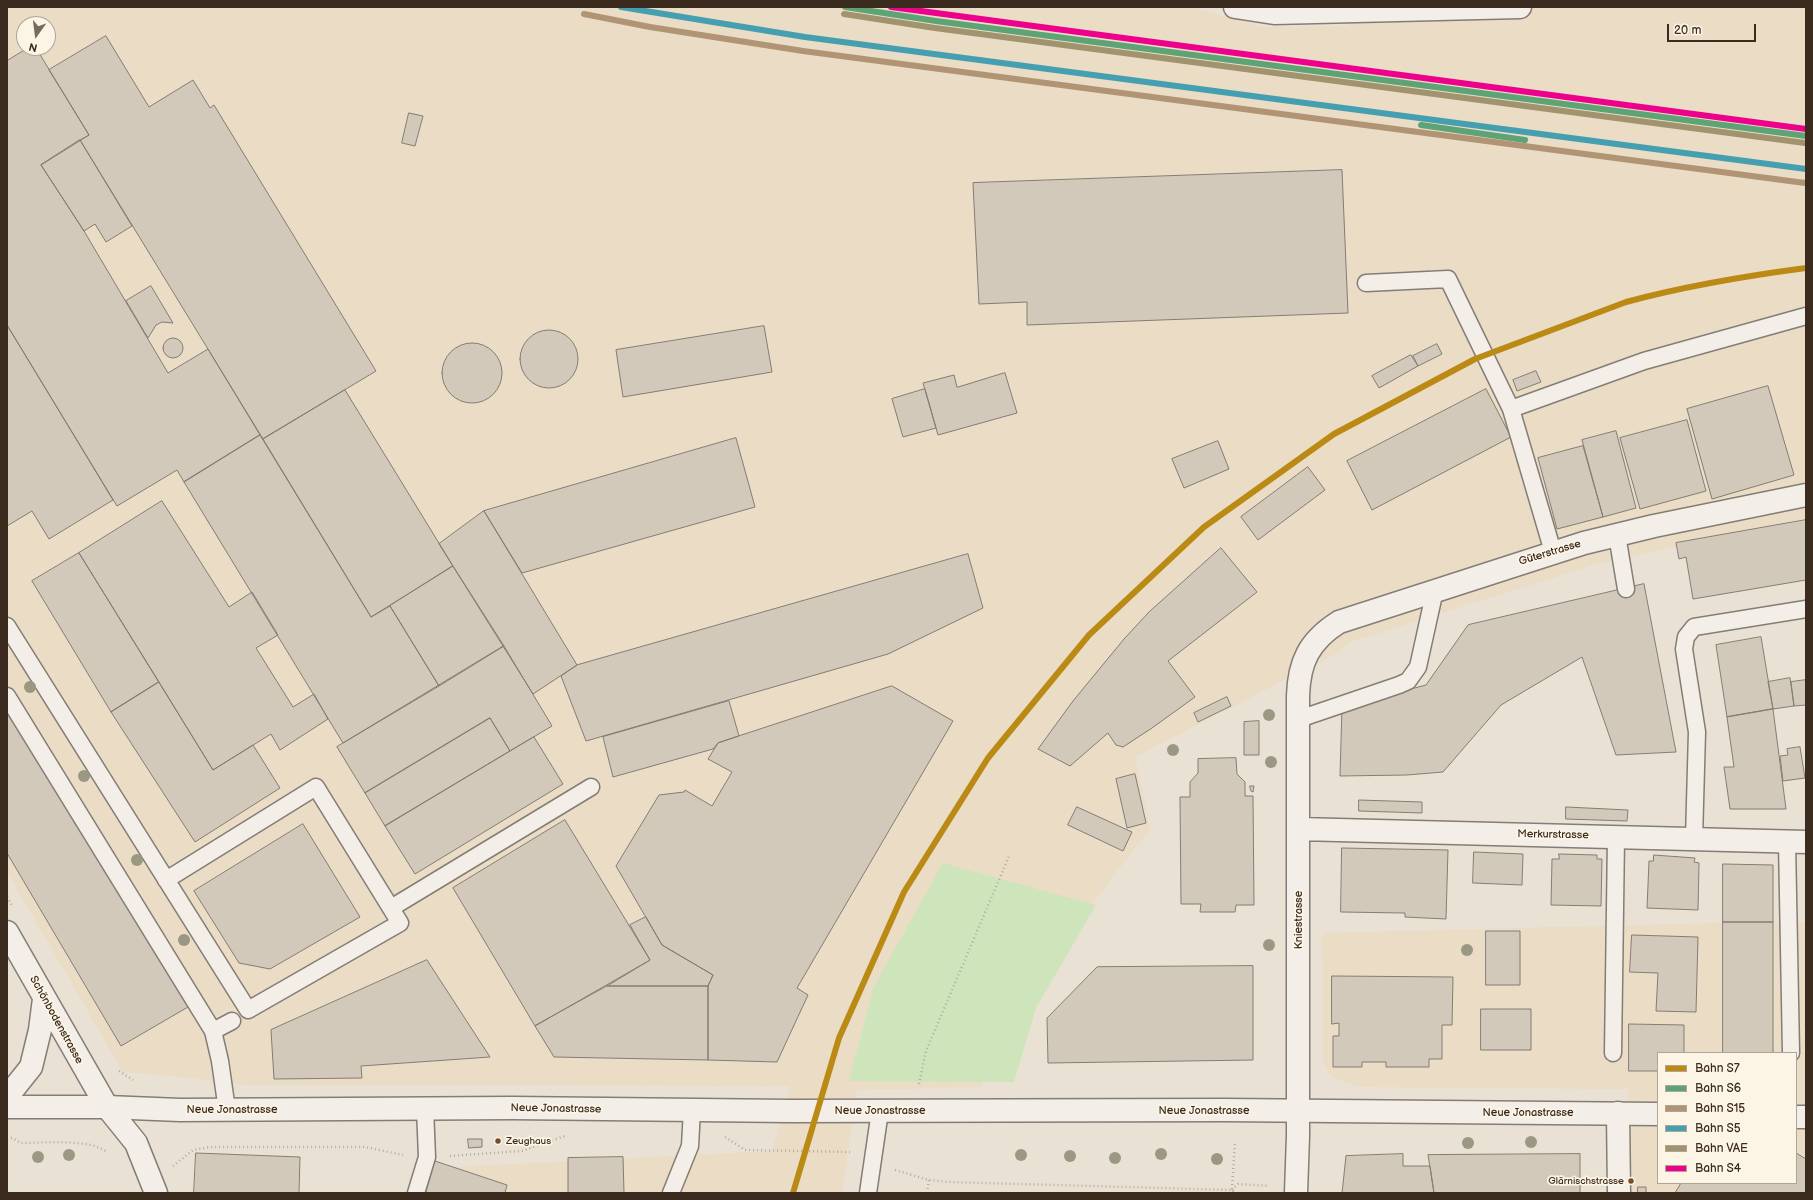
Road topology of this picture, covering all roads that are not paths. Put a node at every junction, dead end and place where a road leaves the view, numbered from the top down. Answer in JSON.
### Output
{"nodes":[{"id":1,"x":1235,"y":7,"type":"edge"},
{"id":2,"x":1520,"y":7,"type":"edge"},
{"id":3,"x":1366,"y":283,"type":"dead end"},
{"id":4,"x":1806,"y":316,"type":"edge"},
{"id":5,"x":1511,"y":409,"type":"junction"},
{"id":6,"x":1806,"y":496,"type":"edge"},
{"id":7,"x":1617,"y":534,"type":"junction"},
{"id":8,"x":1553,"y":552,"type":"junction"},
{"id":9,"x":1626,"y":589,"type":"dead end"},
{"id":10,"x":1436,"y":590,"type":"junction"},
{"id":11,"x":1806,"y":609,"type":"edge"},
{"id":12,"x":7,"y":626,"type":"edge"},
{"id":13,"x":1310,"y":650,"type":"joint"},
{"id":14,"x":7,"y":696,"type":"edge"},
{"id":15,"x":1299,"y":720,"type":"junction"},
{"id":16,"x":592,"y":787,"type":"dead end"},
{"id":17,"x":1299,"y":829,"type":"junction"},
{"id":18,"x":1616,"y":837,"type":"junction"},
{"id":19,"x":1694,"y":839,"type":"junction"},
{"id":20,"x":1797,"y":842,"type":"edge"},
{"id":21,"x":166,"y":880,"type":"junction"},
{"id":22,"x":391,"y":908,"type":"junction"},
{"id":23,"x":7,"y":932,"type":"edge"},
{"id":24,"x":44,"y":998,"type":"junction"},
{"id":25,"x":232,"y":1021,"type":"dead end"},
{"id":26,"x":214,"y":1031,"type":"junction"},
{"id":27,"x":1791,"y":1052,"type":"edge"},
{"id":28,"x":1613,"y":1053,"type":"dead end"},
{"id":29,"x":7,"y":1097,"type":"edge"},
{"id":30,"x":7,"y":1107,"type":"edge"},
{"id":31,"x":106,"y":1107,"type":"junction"},
{"id":32,"x":425,"y":1108,"type":"junction"},
{"id":33,"x":227,"y":1110,"type":"junction"},
{"id":34,"x":692,"y":1110,"type":"junction"},
{"id":35,"x":880,"y":1111,"type":"junction"},
{"id":36,"x":1298,"y":1111,"type":"junction"},
{"id":37,"x":1618,"y":1113,"type":"junction"},
{"id":38,"x":1657,"y":1114,"type":"edge"},
{"id":39,"x":156,"y":1193,"type":"edge"},
{"id":40,"x":416,"y":1193,"type":"edge"},
{"id":41,"x":671,"y":1193,"type":"edge"},
{"id":42,"x":868,"y":1193,"type":"edge"},
{"id":43,"x":1296,"y":1193,"type":"edge"},
{"id":44,"x":1619,"y":1193,"type":"edge"}],
"edges":[{"from":1,"to":2,"type":"street"},
{"from":3,"to":5,"type":"lane"},
{"from":4,"to":5,"type":"lane"},
{"from":5,"to":8,"type":"lane"},
{"from":6,"to":7,"type":"street","name":"Güterstrasse"},
{"from":7,"to":8,"type":"street","name":"Güterstrasse"},
{"from":7,"to":9,"type":"lane"},
{"from":8,"to":10,"type":"street","name":"Güterstrasse"},
{"from":10,"to":13,"type":"street","name":"Güterstrasse"},
{"from":10,"to":15,"type":"lane"},
{"from":11,"to":19,"type":"lane"},
{"from":12,"to":21,"type":"lane"},
{"from":13,"to":15,"type":"street","name":"Kniestrasse"},
{"from":14,"to":26,"type":"lane"},
{"from":15,"to":17,"type":"street","name":"Kniestrasse"},
{"from":16,"to":22,"type":"lane"},
{"from":17,"to":18,"type":"street","name":"Merkurstrasse"},
{"from":17,"to":36,"type":"street","name":"Kniestrasse"},
{"from":18,"to":19,"type":"street","name":"Merkurstrasse"},
{"from":18,"to":28,"type":"lane"},
{"from":19,"to":20,"type":"street","name":"Merkurstrasse"},
{"from":20,"to":27,"type":"lane"},
{"from":21,"to":22,"type":"lane"},
{"from":21,"to":22,"type":"lane"},
{"from":23,"to":24,"type":"street","name":"Schönbodenstrasse"},
{"from":24,"to":29,"type":"street"},
{"from":24,"to":31,"type":"street","name":"Schönbodenstrasse"},
{"from":25,"to":26,"type":"lane"},
{"from":26,"to":33,"type":"lane"},
{"from":30,"to":31,"type":"street","name":"Neue Jonastrasse"},
{"from":31,"to":33,"type":"street","name":"Neue Jonastrasse"},
{"from":31,"to":39,"type":"street","name":"Schönbodenstrasse"},
{"from":32,"to":33,"type":"street","name":"Neue Jonastrasse"},
{"from":32,"to":34,"type":"street","name":"Neue Jonastrasse"},
{"from":32,"to":40,"type":"lane"},
{"from":34,"to":35,"type":"street","name":"Neue Jonastrasse"},
{"from":34,"to":41,"type":"lane"},
{"from":35,"to":36,"type":"street","name":"Neue Jonastrasse"},
{"from":35,"to":42,"type":"lane"},
{"from":36,"to":37,"type":"street","name":"Neue Jonastrasse"},
{"from":36,"to":43,"type":"street","name":"Kniestrasse"},
{"from":37,"to":38,"type":"street","name":"Neue Jonastrasse"},
{"from":37,"to":44,"type":"street"}]}
